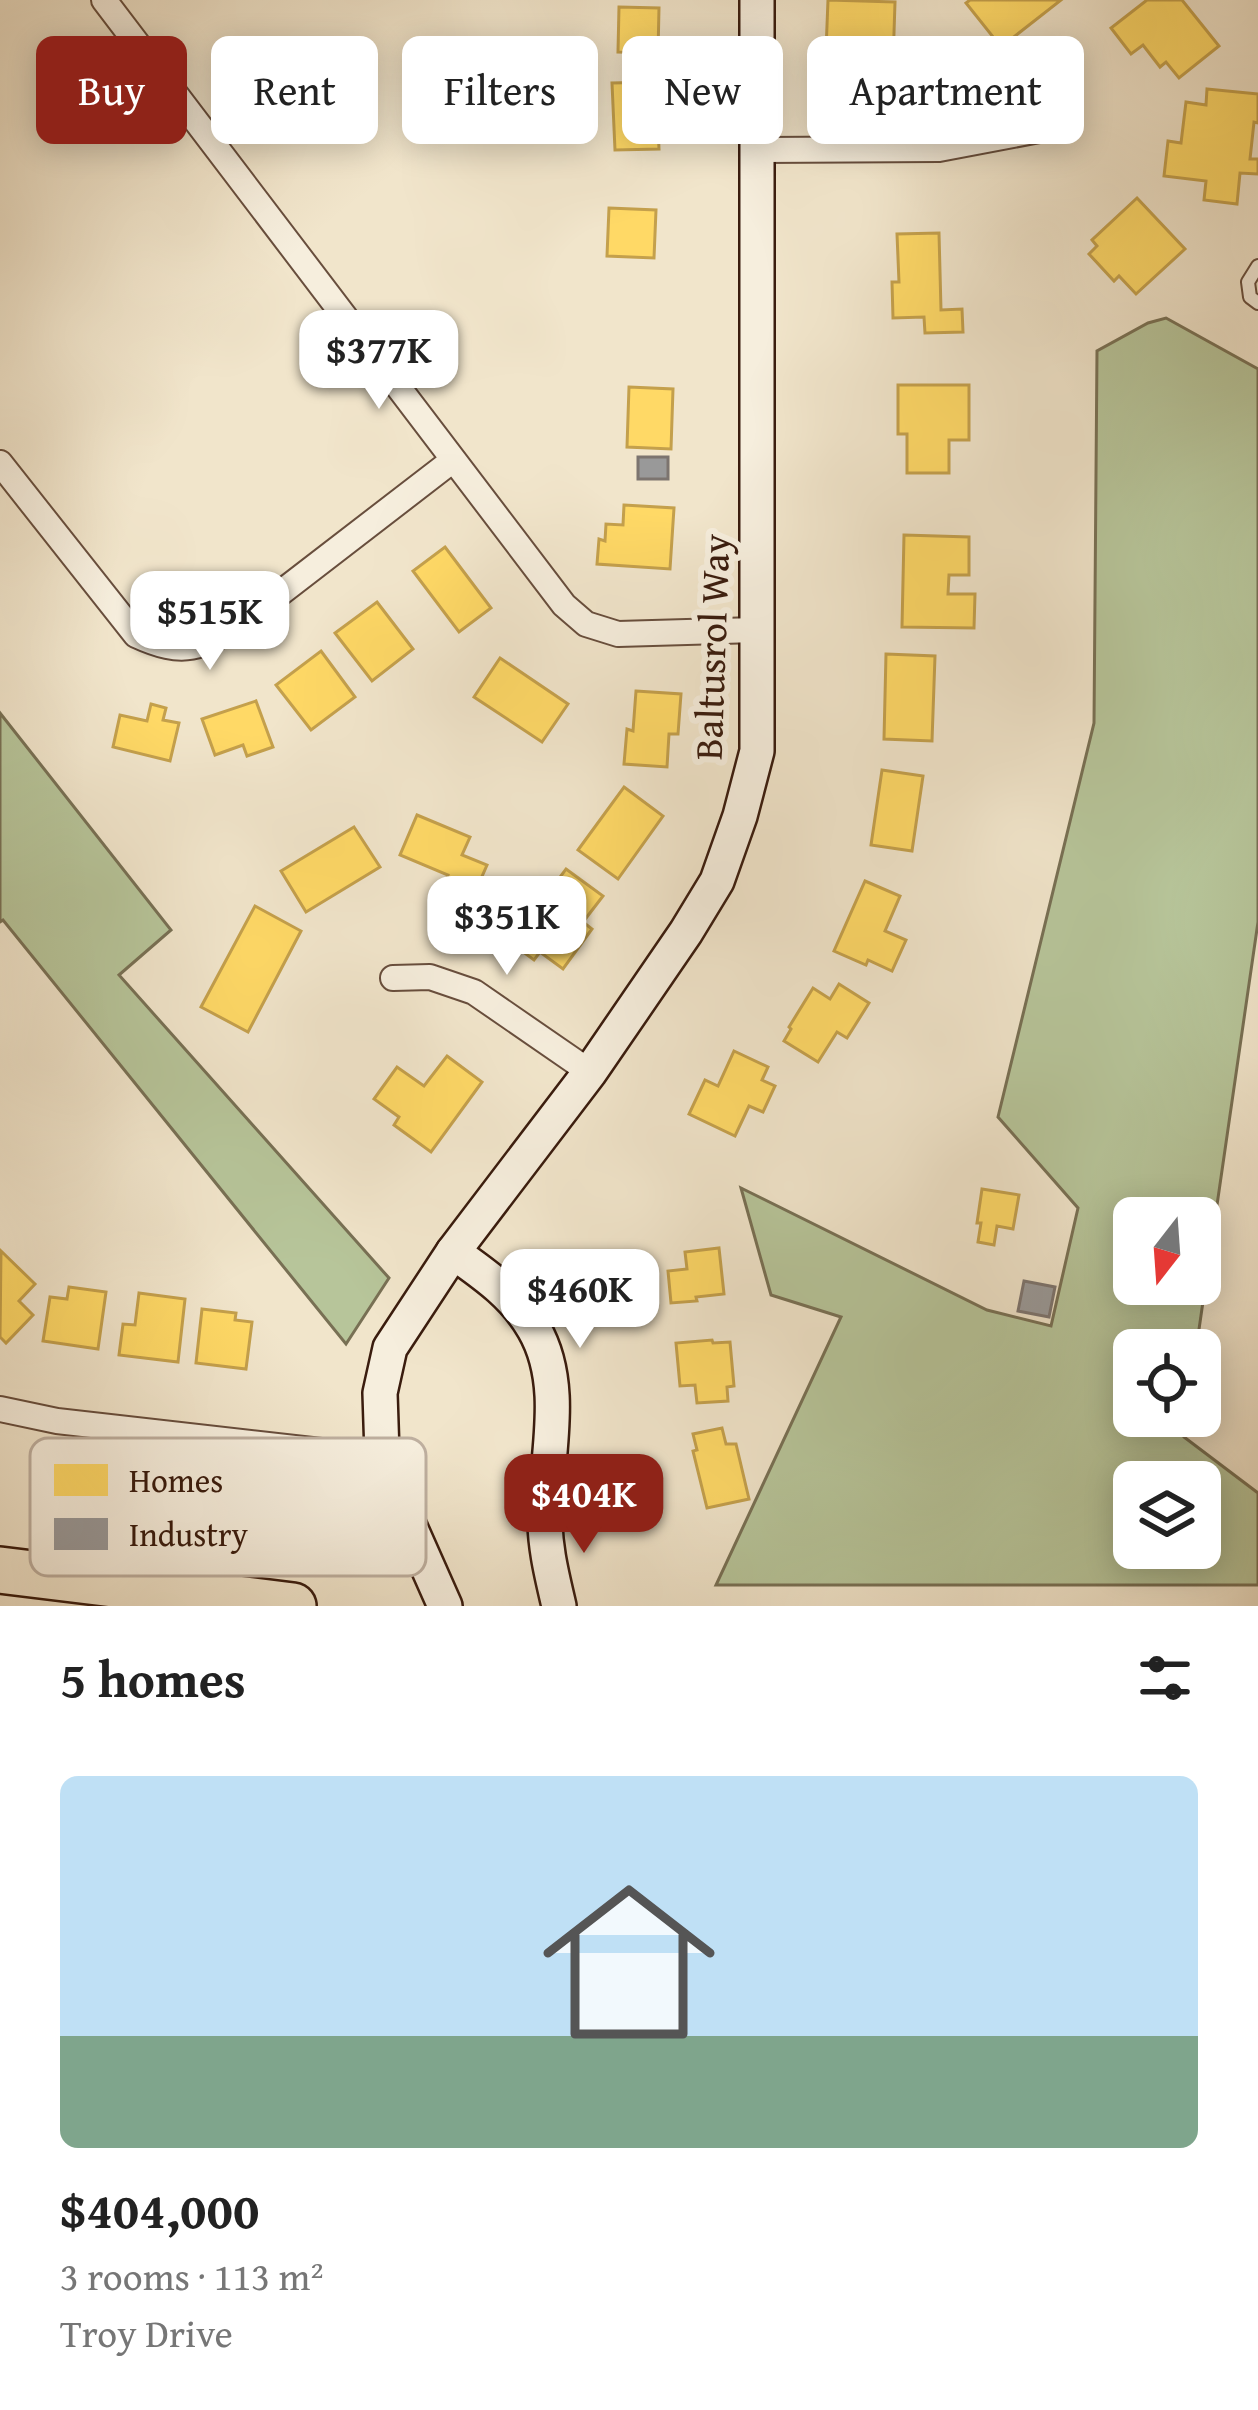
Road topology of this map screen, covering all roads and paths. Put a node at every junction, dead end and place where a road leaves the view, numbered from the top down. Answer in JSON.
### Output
{"nodes":[{"id":1,"x":104,"y":0,"type":"edge"},
{"id":2,"x":758,"y":0,"type":"edge"},
{"id":3,"x":965,"y":144,"type":"edge"},
{"id":4,"x":758,"y":150,"type":"junction"},
{"id":5,"x":1258,"y":266,"type":"edge"},
{"id":6,"x":1258,"y":303,"type":"edge"},
{"id":7,"x":453,"y":460,"type":"junction"},
{"id":8,"x":0,"y":463,"type":"edge"},
{"id":9,"x":756,"y":630,"type":"junction"},
{"id":10,"x":393,"y":978,"type":"dead end"},
{"id":11,"x":590,"y":1072,"type":"junction"},
{"id":12,"x":453,"y":1252,"type":"junction"},
{"id":13,"x":0,"y":1409,"type":"edge"},
{"id":14,"x":208,"y":1438,"type":"edge"},
{"id":15,"x":381,"y":1438,"type":"edge"},
{"id":16,"x":426,"y":1563,"type":"edge"},
{"id":17,"x":37,"y":1576,"type":"edge"},
{"id":18,"x":293,"y":1606,"type":"edge"},
{"id":19,"x":445,"y":1606,"type":"edge"},
{"id":20,"x":560,"y":1606,"type":"edge"}],
"edges":[{"from":1,"to":7,"type":"street"},
{"from":2,"to":4,"type":"street","name":"Baltusrol Way"},
{"from":3,"to":4,"type":"street"},
{"from":4,"to":9,"type":"street","name":"Baltusrol Way"},
{"from":5,"to":6,"type":"lane"},
{"from":7,"to":8,"type":"street"},
{"from":7,"to":9,"type":"street"},
{"from":9,"to":11,"type":"street","name":"Baltusrol Way"},
{"from":10,"to":11,"type":"street"},
{"from":11,"to":12,"type":"street","name":"Baltusrol Way"},
{"from":12,"to":15,"type":"street","name":"Baltusrol Way"},
{"from":12,"to":20,"type":"street"},
{"from":13,"to":14,"type":"street"},
{"from":16,"to":19,"type":"street","name":"Baltusrol Way"},
{"from":17,"to":18,"type":"highway"}]}
